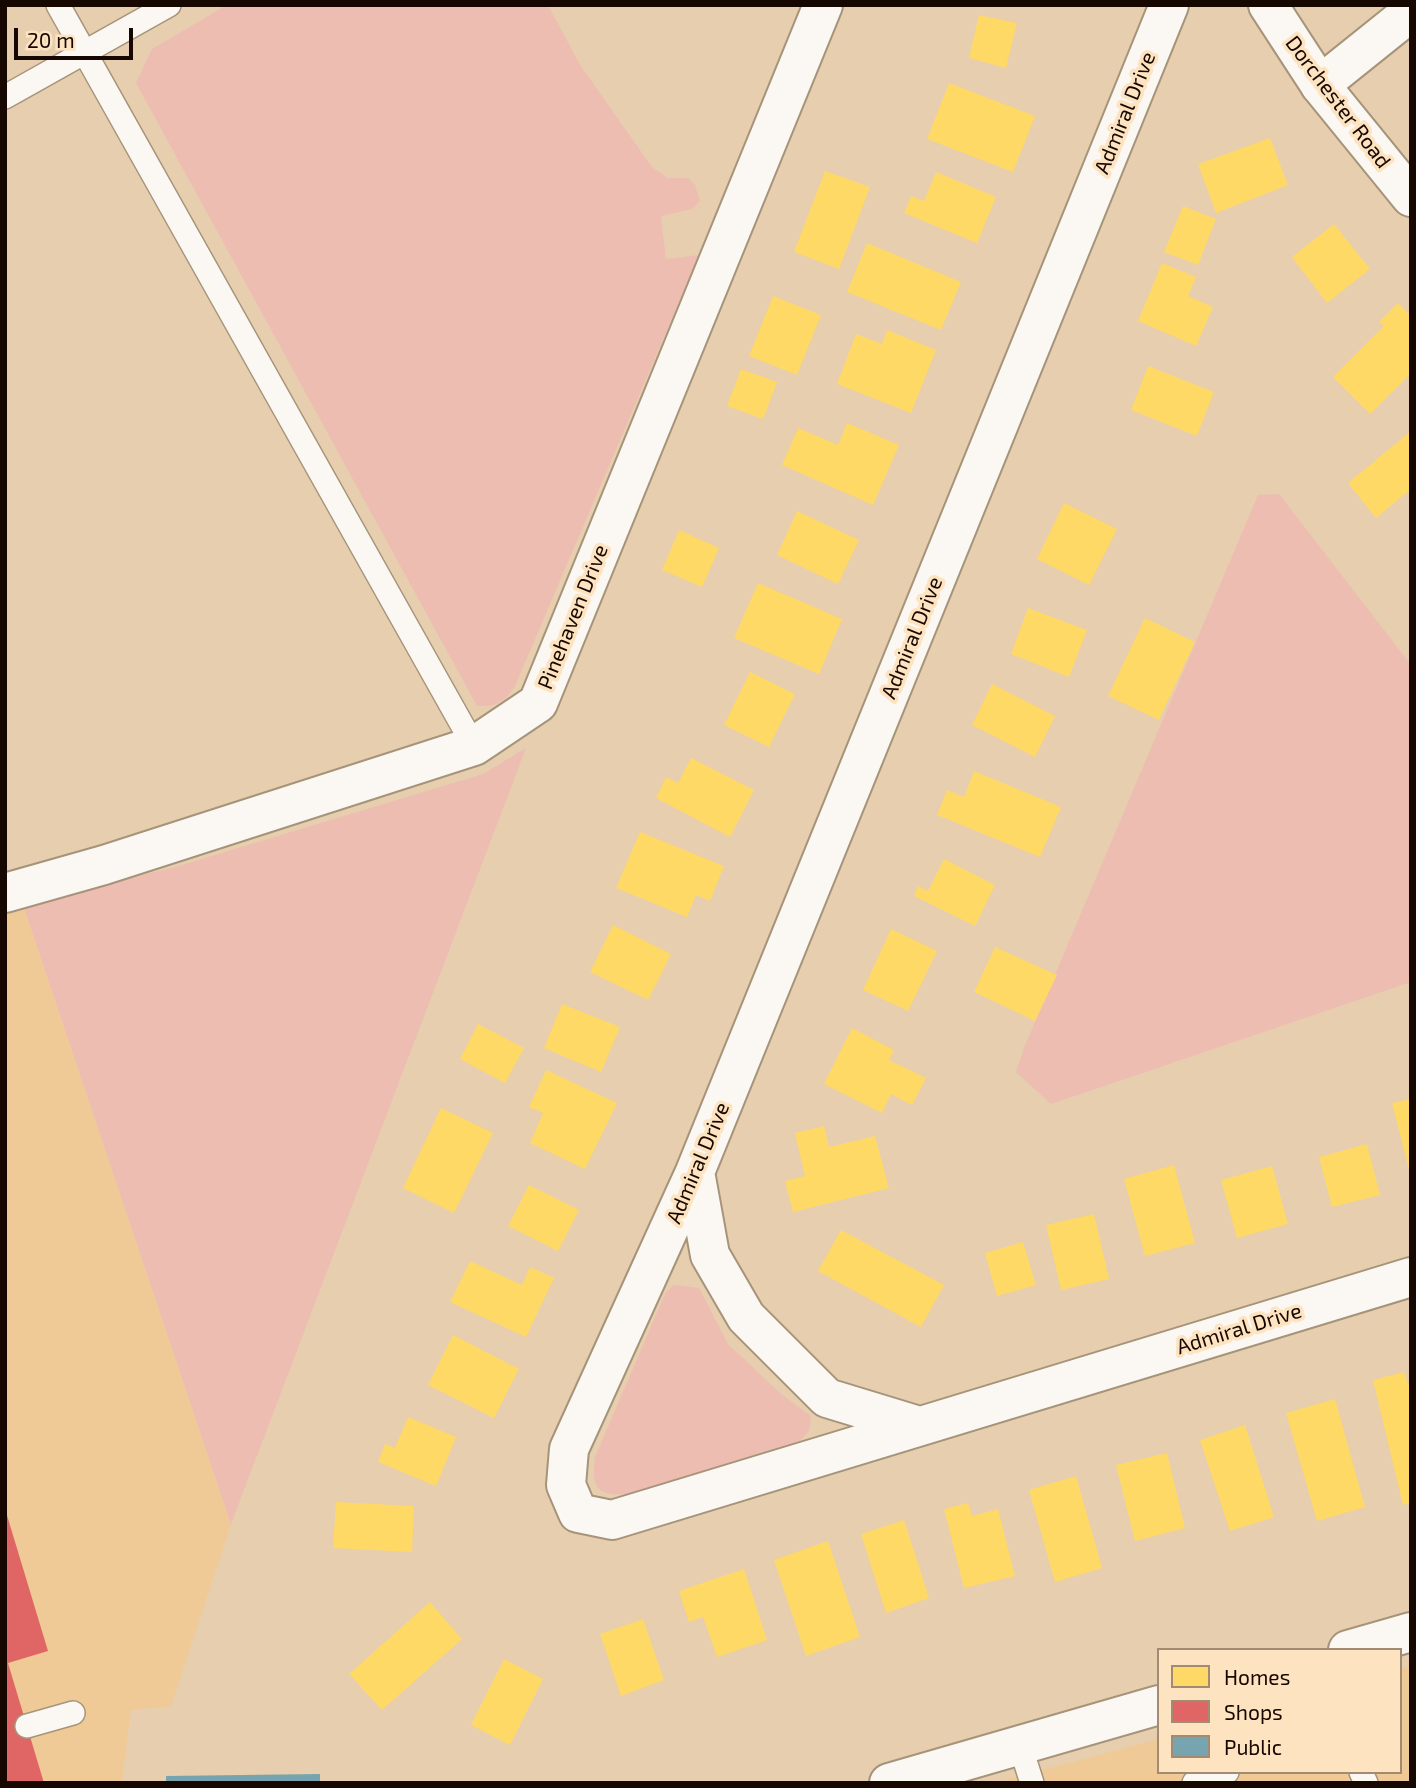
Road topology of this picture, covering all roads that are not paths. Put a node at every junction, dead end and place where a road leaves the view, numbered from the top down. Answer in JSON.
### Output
{"nodes":[{"id":1,"x":58,"y":5,"type":"edge"},
{"id":2,"x":169,"y":5,"type":"edge"},
{"id":3,"x":823,"y":5,"type":"edge"},
{"id":4,"x":1169,"y":5,"type":"edge"},
{"id":5,"x":1268,"y":5,"type":"edge"},
{"id":6,"x":1411,"y":12,"type":"edge"},
{"id":7,"x":85,"y":52,"type":"junction"},
{"id":8,"x":1320,"y":85,"type":"junction"},
{"id":9,"x":5,"y":97,"type":"edge"},
{"id":10,"x":1411,"y":197,"type":"edge"},
{"id":11,"x":474,"y":746,"type":"junction"},
{"id":12,"x":5,"y":893,"type":"edge"},
{"id":13,"x":695,"y":1172,"type":"junction"},
{"id":14,"x":1411,"y":1277,"type":"edge"},
{"id":15,"x":919,"y":1426,"type":"junction"},
{"id":16,"x":1411,"y":1632,"type":"edge"},
{"id":17,"x":1355,"y":1648,"type":"edge"},
{"id":18,"x":1157,"y":1706,"type":"edge"},
{"id":19,"x":73,"y":1713,"type":"dead end"},
{"id":20,"x":27,"y":1726,"type":"dead end"},
{"id":21,"x":1020,"y":1745,"type":"junction"},
{"id":22,"x":1221,"y":1774,"type":"edge"},
{"id":23,"x":899,"y":1781,"type":"edge"},
{"id":24,"x":1032,"y":1783,"type":"edge"},
{"id":25,"x":1194,"y":1783,"type":"edge"}],
"edges":[{"from":1,"to":7,"type":"lane"},
{"from":2,"to":7,"type":"lane"},
{"from":3,"to":11,"type":"street","name":"Pinehaven Drive"},
{"from":4,"to":13,"type":"street","name":"Admiral Drive"},
{"from":5,"to":8,"type":"street","name":"Dorchester Road"},
{"from":6,"to":8,"type":"street"},
{"from":7,"to":9,"type":"lane"},
{"from":7,"to":11,"type":"lane"},
{"from":8,"to":10,"type":"street","name":"Dorchester Road"},
{"from":11,"to":12,"type":"street","name":"Pinehaven Drive"},
{"from":13,"to":15,"type":"street"},
{"from":13,"to":15,"type":"street","name":"Admiral Drive"},
{"from":14,"to":15,"type":"street","name":"Admiral Drive"},
{"from":16,"to":17,"type":"street"},
{"from":18,"to":21,"type":"street"},
{"from":19,"to":20,"type":"lane"},
{"from":21,"to":23,"type":"street"},
{"from":21,"to":24,"type":"lane"},
{"from":22,"to":25,"type":"lane"}]}
